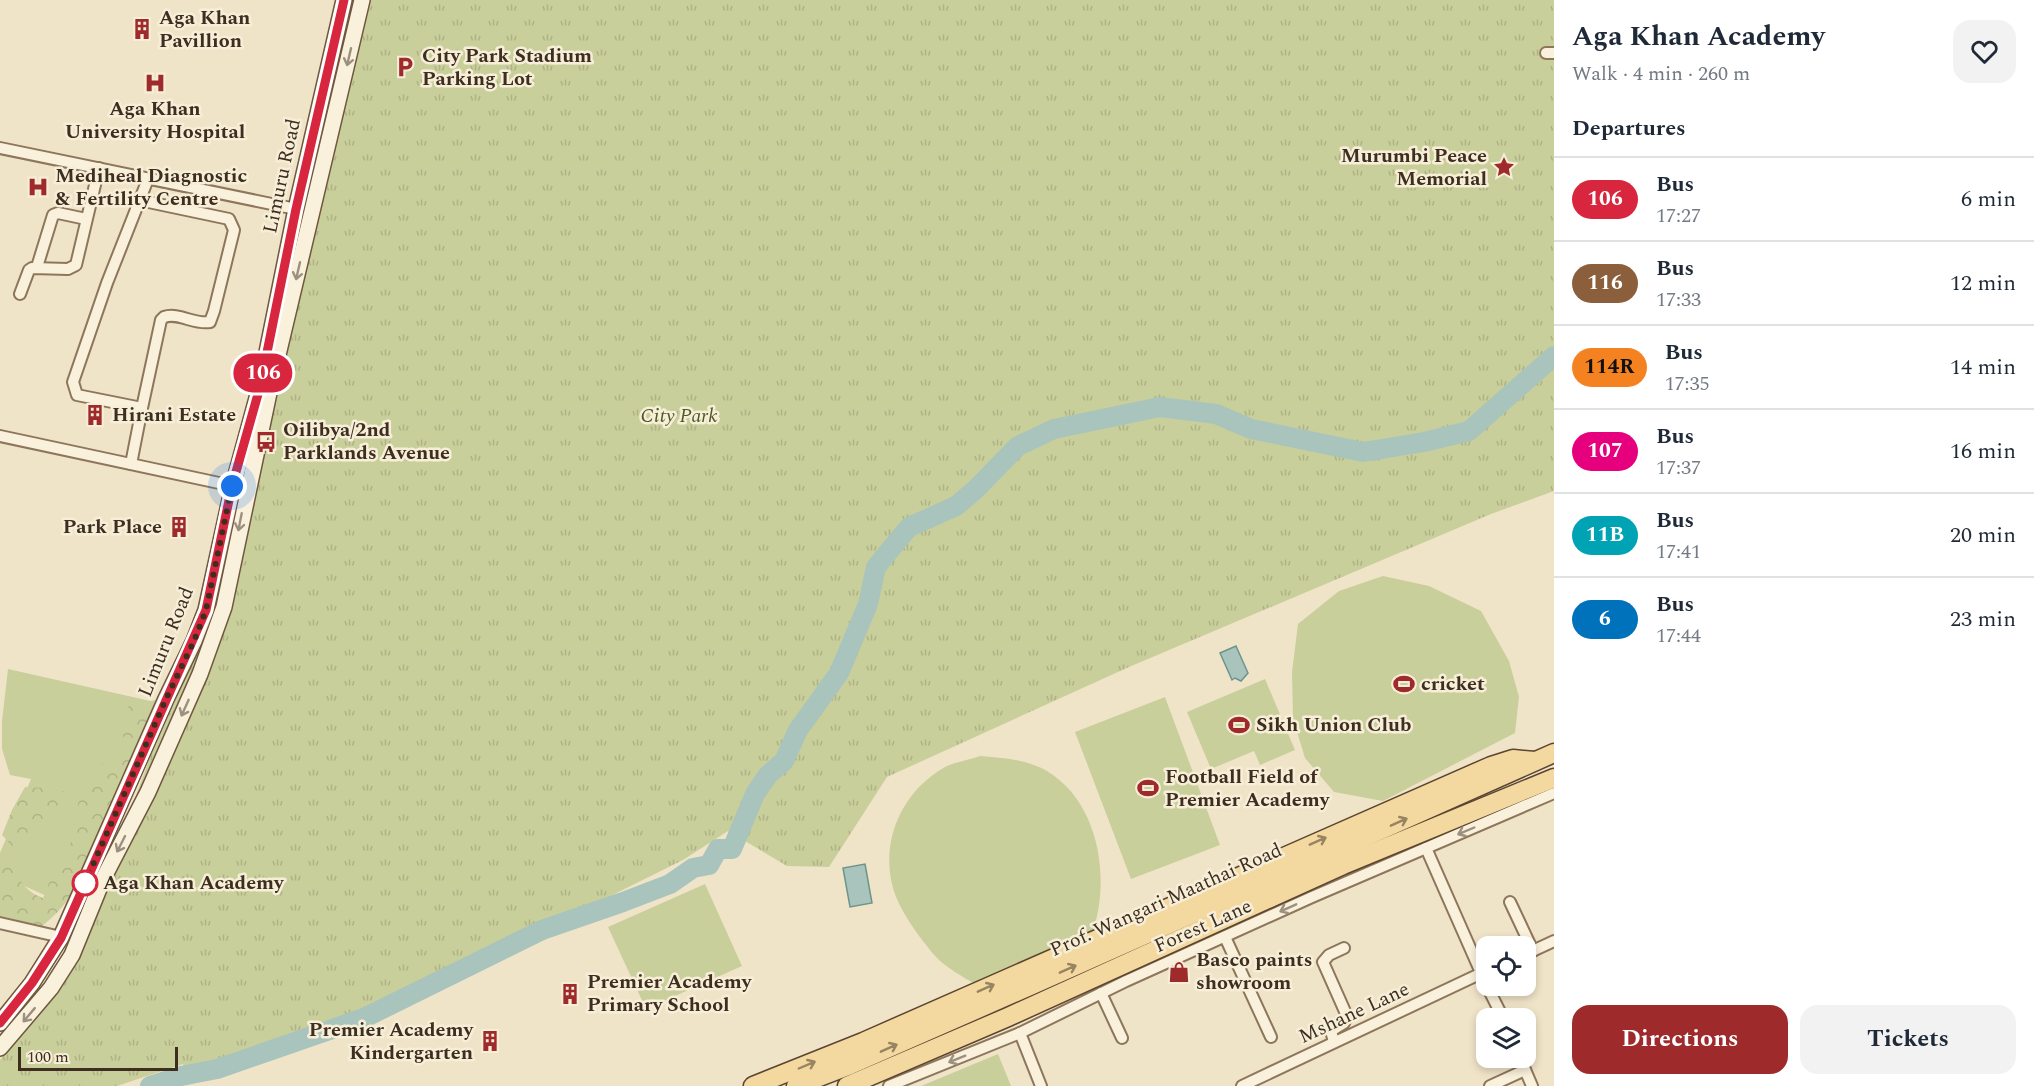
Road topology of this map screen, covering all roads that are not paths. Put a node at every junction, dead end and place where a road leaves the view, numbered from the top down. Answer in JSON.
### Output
{"nodes":[{"id":1,"x":344,"y":0,"type":"edge"},
{"id":2,"x":362,"y":0,"type":"edge"},
{"id":3,"x":0,"y":148,"type":"edge"},
{"id":4,"x":99,"y":168,"type":"junction"},
{"id":5,"x":148,"y":179,"type":"junction"},
{"id":6,"x":139,"y":200,"type":"junction"},
{"id":7,"x":296,"y":209,"type":"junction"},
{"id":8,"x":312,"y":214,"type":"junction"},
{"id":9,"x":86,"y":219,"type":"junction"},
{"id":10,"x":37,"y":267,"type":"junction"},
{"id":11,"x":20,"y":294,"type":"dead end"},
{"id":12,"x":142,"y":408,"type":"junction"},
{"id":13,"x":0,"y":436,"type":"edge"},
{"id":14,"x":131,"y":464,"type":"junction"},
{"id":15,"x":232,"y":486,"type":"junction"},
{"id":16,"x":1554,"y":753,"type":"edge"},
{"id":17,"x":1535,"y":762,"type":"junction"},
{"id":18,"x":1554,"y":771,"type":"edge"},
{"id":19,"x":1554,"y":778,"type":"edge"},
{"id":20,"x":1554,"y":793,"type":"edge"},
{"id":21,"x":1493,"y":803,"type":"junction"},
{"id":22,"x":1426,"y":848,"type":"junction"},
{"id":23,"x":1510,"y":902,"type":"dead end"},
{"id":24,"x":0,"y":923,"type":"edge"},
{"id":25,"x":1523,"y":936,"type":"edge"},
{"id":26,"x":1225,"y":937,"type":"junction"},
{"id":27,"x":61,"y":938,"type":"junction"},
{"id":28,"x":1554,"y":941,"type":"edge"},
{"id":29,"x":1344,"y":948,"type":"dead end"},
{"id":30,"x":1536,"y":949,"type":"edge"},
{"id":31,"x":1476,"y":958,"type":"edge"},
{"id":32,"x":1476,"y":982,"type":"edge"},
{"id":33,"x":1101,"y":993,"type":"junction"},
{"id":34,"x":0,"y":1023,"type":"edge"},
{"id":35,"x":1020,"y":1033,"type":"junction"},
{"id":36,"x":1270,"y":1037,"type":"dead end"},
{"id":37,"x":1122,"y":1038,"type":"dead end"},
{"id":38,"x":1334,"y":1042,"type":"junction"},
{"id":39,"x":0,"y":1048,"type":"edge"},
{"id":40,"x":1525,"y":1070,"type":"joint"},
{"id":41,"x":753,"y":1086,"type":"edge"},
{"id":42,"x":796,"y":1086,"type":"edge"},
{"id":43,"x":847,"y":1086,"type":"edge"},
{"id":44,"x":889,"y":1086,"type":"edge"},
{"id":45,"x":1041,"y":1086,"type":"edge"},
{"id":46,"x":1242,"y":1086,"type":"edge"},
{"id":47,"x":1490,"y":1086,"type":"edge"},
{"id":48,"x":1532,"y":1086,"type":"edge"}],
"edges":[{"from":1,"to":7,"type":"main road","name":"Limuru Road"},
{"from":2,"to":8,"type":"main road","name":"Limuru Road","one_way":true},
{"from":3,"to":4,"type":"street"},
{"from":4,"to":5,"type":"street"},
{"from":4,"to":9,"type":"street"},
{"from":5,"to":6,"type":"street"},
{"from":5,"to":7,"type":"street"},
{"from":6,"to":12,"type":"street"},
{"from":6,"to":12,"type":"street"},
{"from":7,"to":8,"type":"main road"},
{"from":7,"to":15,"type":"main road","name":"Limuru Road"},
{"from":8,"to":39,"type":"main road","name":"Limuru Road","one_way":true},
{"from":9,"to":10,"type":"street"},
{"from":9,"to":10,"type":"street"},
{"from":10,"to":11,"type":"street"},
{"from":12,"to":14,"type":"street"},
{"from":13,"to":14,"type":"street"},
{"from":14,"to":15,"type":"street"},
{"from":15,"to":27,"type":"main road","name":"Limuru Road"},
{"from":16,"to":17,"type":"main road","name":"Prof. Wangari Maathai Road"},
{"from":41,"to":17,"type":"main road","one_way":true},
{"from":42,"to":17,"type":"main road","name":"Prof. Wangari Maathai Road","one_way":true},
{"from":18,"to":21,"type":"main road"},
{"from":19,"to":21,"type":"main road","name":"Prof. Wangari Maathai Road"},
{"from":20,"to":22,"type":"street","name":"Forest Lane","one_way":true},
{"from":21,"to":43,"type":"main road","name":"Prof. Wangari Maathai Road"},
{"from":22,"to":26,"type":"street","name":"Forest Lane","one_way":true},
{"from":22,"to":31,"type":"street"},
{"from":23,"to":25,"type":"street"},
{"from":24,"to":27,"type":"street"},
{"from":26,"to":33,"type":"street","name":"Forest Lane"},
{"from":26,"to":36,"type":"street"},
{"from":27,"to":34,"type":"main road","name":"Limuru Road"},
{"from":28,"to":30,"type":"street"},
{"from":29,"to":38,"type":"street"},
{"from":32,"to":38,"type":"street","name":"Mshane Lane"},
{"from":33,"to":35,"type":"street","name":"Forest Lane"},
{"from":33,"to":37,"type":"street"},
{"from":35,"to":44,"type":"street","name":"Forest Lane","one_way":true},
{"from":35,"to":45,"type":"street"},
{"from":38,"to":46,"type":"street","name":"Mshane Lane"},
{"from":40,"to":47,"type":"street"},
{"from":40,"to":48,"type":"street"}]}
